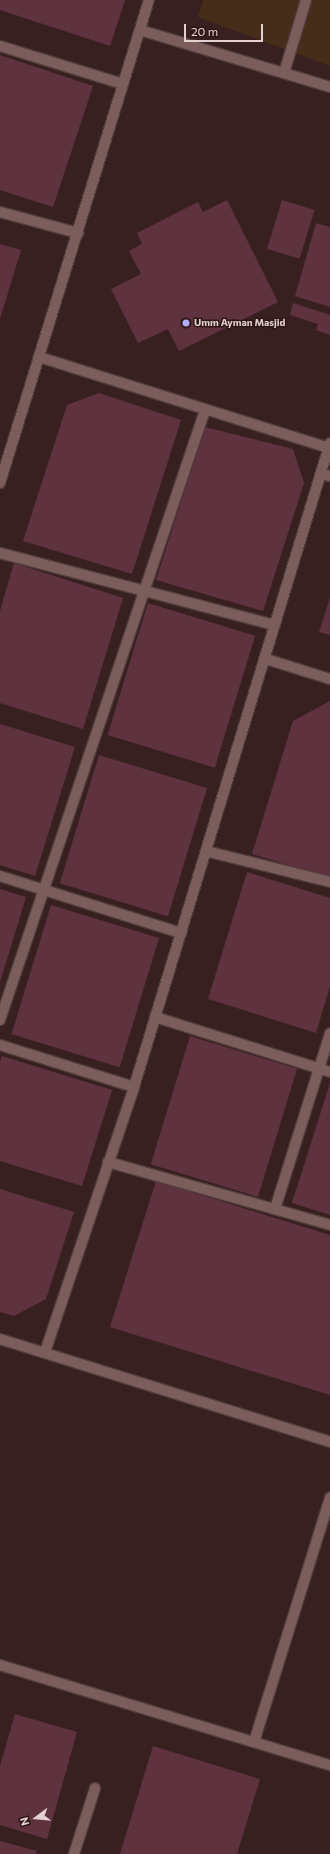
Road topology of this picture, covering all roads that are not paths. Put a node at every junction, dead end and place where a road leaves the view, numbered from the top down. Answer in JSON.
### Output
{"nodes":[{"id":1,"x":149,"y":0,"type":"edge"},
{"id":2,"x":306,"y":0,"type":"edge"},
{"id":3,"x":140,"y":30,"type":"junction"},
{"id":4,"x":0,"y":46,"type":"edge"},
{"id":5,"x":284,"y":73,"type":"junction"},
{"id":6,"x":123,"y":84,"type":"junction"},
{"id":7,"x":330,"y":87,"type":"edge"},
{"id":8,"x":0,"y":212,"type":"edge"},
{"id":9,"x":78,"y":233,"type":"junction"},
{"id":10,"x":39,"y":358,"type":"junction"},
{"id":11,"x":205,"y":410,"type":"junction"},
{"id":12,"x":329,"y":446,"type":"edge"},
{"id":13,"x":325,"y":475,"type":"edge"},
{"id":14,"x":0,"y":483,"type":"edge"},
{"id":15,"x":0,"y":553,"type":"edge"},
{"id":16,"x":144,"y":591,"type":"junction"},
{"id":17,"x":275,"y":625,"type":"junction"},
{"id":18,"x":266,"y":659,"type":"junction"},
{"id":19,"x":330,"y":679,"type":"edge"},
{"id":20,"x":206,"y":852,"type":"junction"},
{"id":21,"x":0,"y":876,"type":"edge"},
{"id":22,"x":330,"y":882,"type":"edge"},
{"id":23,"x":44,"y":890,"type":"junction"},
{"id":24,"x":181,"y":933,"type":"junction"},
{"id":25,"x":155,"y":1017,"type":"junction"},
{"id":26,"x":0,"y":1020,"type":"edge"},
{"id":27,"x":330,"y":1033,"type":"edge"},
{"id":28,"x":0,"y":1045,"type":"edge"},
{"id":29,"x":319,"y":1068,"type":"junction"},
{"id":30,"x":330,"y":1072,"type":"edge"},
{"id":31,"x":134,"y":1087,"type":"junction"},
{"id":32,"x":108,"y":1162,"type":"junction"},
{"id":33,"x":275,"y":1209,"type":"junction"},
{"id":34,"x":330,"y":1225,"type":"edge"},
{"id":35,"x":0,"y":1339,"type":"edge"},
{"id":36,"x":44,"y":1352,"type":"junction"},
{"id":37,"x":330,"y":1442,"type":"edge"},
{"id":38,"x":330,"y":1498,"type":"edge"},
{"id":39,"x":0,"y":1665,"type":"edge"},
{"id":40,"x":254,"y":1742,"type":"junction"},
{"id":41,"x":330,"y":1765,"type":"edge"},
{"id":42,"x":96,"y":1788,"type":"dead end"},
{"id":43,"x":74,"y":1854,"type":"edge"}],
"edges":[{"from":1,"to":3,"type":"street"},
{"from":2,"to":5,"type":"street"},
{"from":3,"to":5,"type":"street"},
{"from":3,"to":6,"type":"street"},
{"from":4,"to":6,"type":"street"},
{"from":5,"to":7,"type":"street"},
{"from":6,"to":9,"type":"street"},
{"from":8,"to":9,"type":"street"},
{"from":9,"to":10,"type":"street"},
{"from":10,"to":11,"type":"street"},
{"from":10,"to":14,"type":"street"},
{"from":11,"to":12,"type":"street"},
{"from":11,"to":16,"type":"street"},
{"from":12,"to":13,"type":"street"},
{"from":13,"to":17,"type":"street"},
{"from":15,"to":16,"type":"street"},
{"from":16,"to":17,"type":"street"},
{"from":16,"to":23,"type":"street"},
{"from":17,"to":18,"type":"street"},
{"from":18,"to":19,"type":"street"},
{"from":18,"to":20,"type":"street"},
{"from":20,"to":22,"type":"street"},
{"from":20,"to":24,"type":"street"},
{"from":21,"to":23,"type":"street"},
{"from":23,"to":24,"type":"street"},
{"from":23,"to":26,"type":"street"},
{"from":24,"to":25,"type":"street"},
{"from":25,"to":29,"type":"street"},
{"from":25,"to":31,"type":"street"},
{"from":27,"to":29,"type":"street"},
{"from":28,"to":31,"type":"street"},
{"from":29,"to":30,"type":"street"},
{"from":29,"to":33,"type":"street"},
{"from":31,"to":32,"type":"street"},
{"from":32,"to":33,"type":"street"},
{"from":32,"to":36,"type":"street"},
{"from":33,"to":34,"type":"street"},
{"from":35,"to":36,"type":"street"},
{"from":36,"to":37,"type":"street"},
{"from":38,"to":40,"type":"street"},
{"from":39,"to":40,"type":"street"},
{"from":40,"to":41,"type":"street"},
{"from":42,"to":43,"type":"street"}]}
